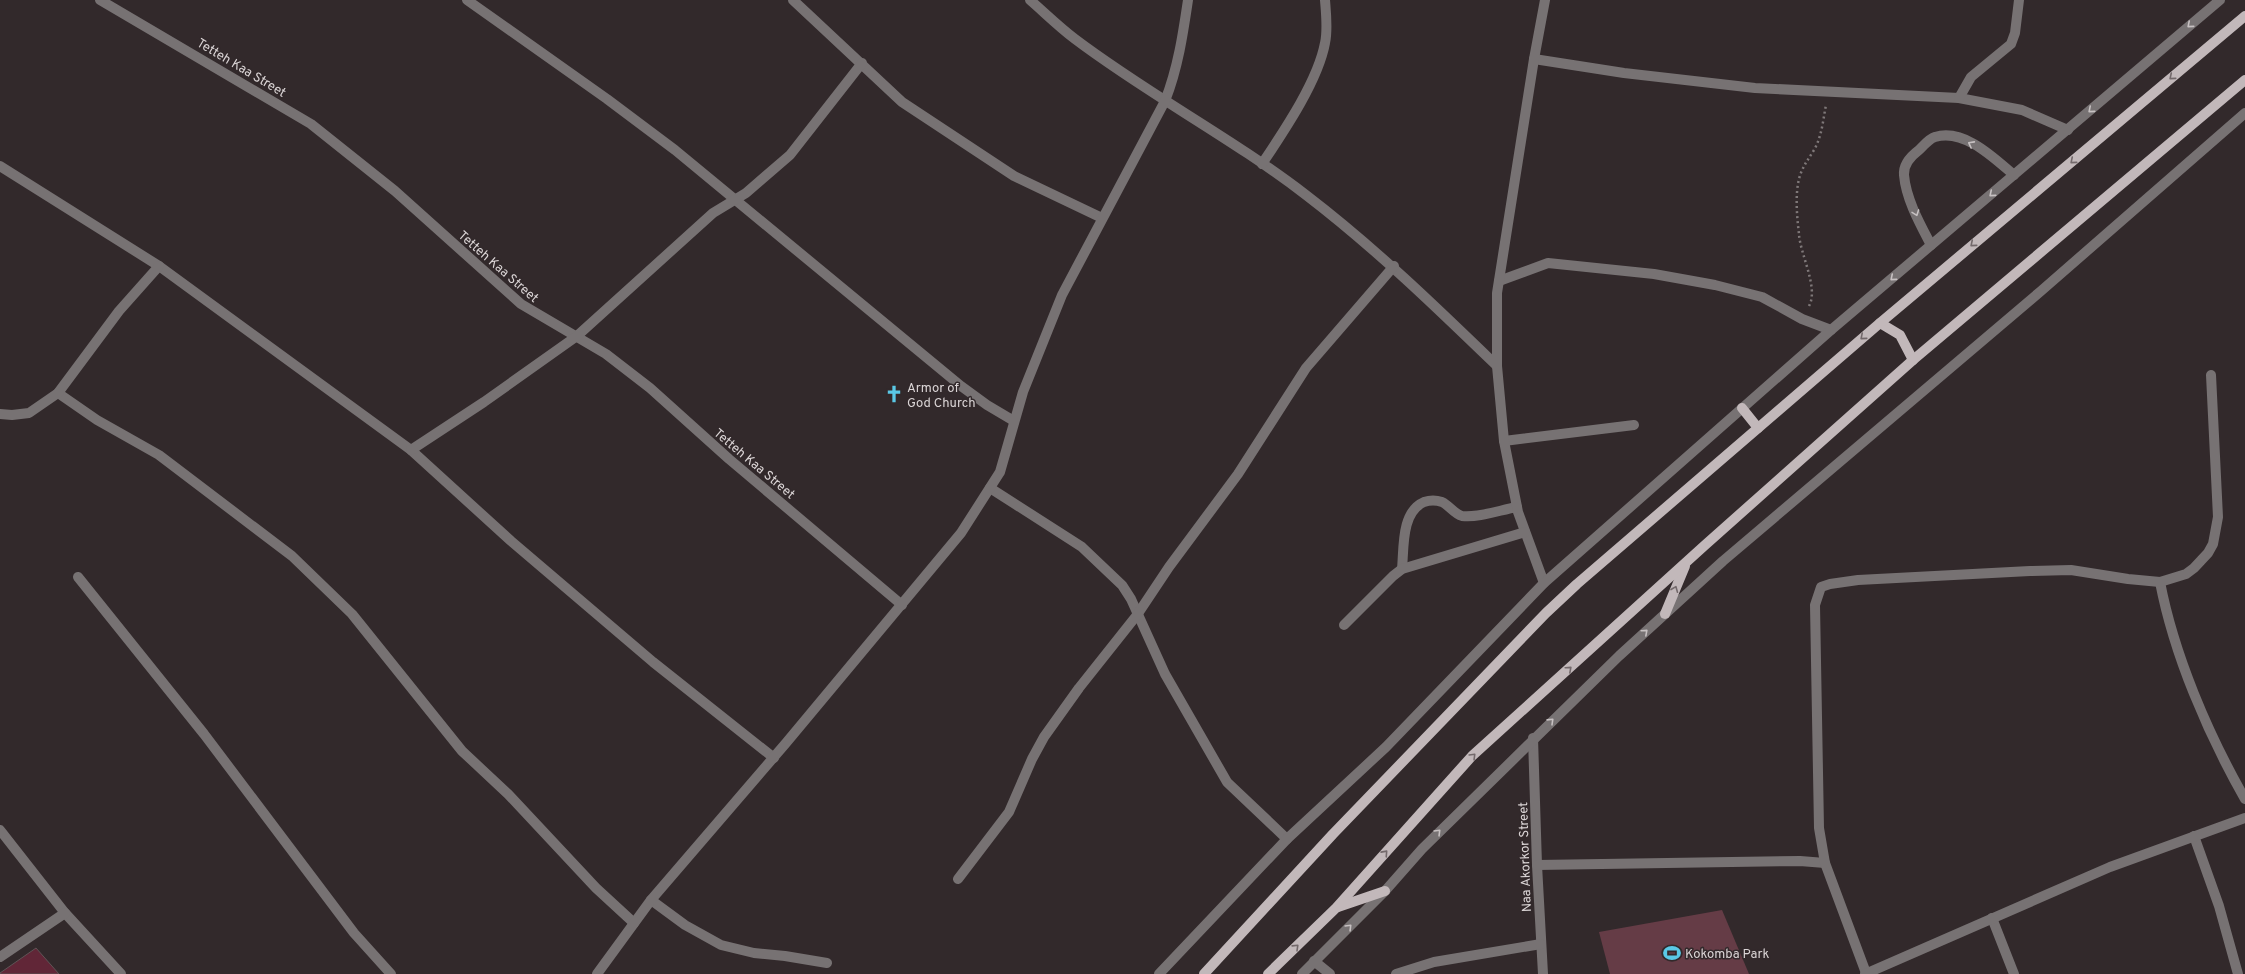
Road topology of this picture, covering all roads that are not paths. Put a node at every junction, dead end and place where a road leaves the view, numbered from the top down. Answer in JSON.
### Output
{"nodes":[{"id":1,"x":100,"y":0,"type":"edge"},
{"id":2,"x":467,"y":0,"type":"edge"},
{"id":3,"x":793,"y":0,"type":"edge"},
{"id":4,"x":1030,"y":0,"type":"edge"},
{"id":5,"x":1188,"y":0,"type":"edge"},
{"id":6,"x":1325,"y":0,"type":"edge"},
{"id":7,"x":1545,"y":0,"type":"edge"},
{"id":8,"x":2019,"y":0,"type":"edge"},
{"id":9,"x":2220,"y":0,"type":"edge"},
{"id":10,"x":2245,"y":16,"type":"edge"},
{"id":11,"x":1534,"y":59,"type":"junction"},
{"id":12,"x":862,"y":63,"type":"junction"},
{"id":13,"x":2245,"y":80,"type":"edge"},
{"id":14,"x":1960,"y":98,"type":"junction"},
{"id":15,"x":1165,"y":101,"type":"junction"},
{"id":16,"x":2245,"y":113,"type":"edge"},
{"id":17,"x":2068,"y":130,"type":"junction"},
{"id":18,"x":1262,"y":164,"type":"junction"},
{"id":19,"x":0,"y":166,"type":"edge"},
{"id":20,"x":2014,"y":175,"type":"junction"},
{"id":21,"x":734,"y":200,"type":"junction"},
{"id":22,"x":1102,"y":218,"type":"junction"},
{"id":23,"x":1931,"y":245,"type":"junction"},
{"id":24,"x":159,"y":266,"type":"junction"},
{"id":25,"x":1394,"y":266,"type":"junction"},
{"id":26,"x":1500,"y":281,"type":"junction"},
{"id":27,"x":1880,"y":323,"type":"junction"},
{"id":28,"x":1830,"y":330,"type":"junction"},
{"id":29,"x":577,"y":336,"type":"junction"},
{"id":30,"x":1913,"y":360,"type":"junction"},
{"id":31,"x":1497,"y":366,"type":"junction"},
{"id":32,"x":2212,"y":375,"type":"dead end"},
{"id":33,"x":58,"y":394,"type":"junction"},
{"id":34,"x":1742,"y":408,"type":"junction"},
{"id":35,"x":0,"y":414,"type":"edge"},
{"id":36,"x":1014,"y":421,"type":"junction"},
{"id":37,"x":1634,"y":425,"type":"dead end"},
{"id":38,"x":1758,"y":428,"type":"junction"},
{"id":39,"x":1504,"y":441,"type":"junction"},
{"id":40,"x":411,"y":450,"type":"junction"},
{"id":41,"x":990,"y":488,"type":"junction"},
{"id":42,"x":1517,"y":507,"type":"junction"},
{"id":43,"x":1525,"y":532,"type":"junction"},
{"id":44,"x":1686,"y":564,"type":"junction"},
{"id":45,"x":1402,"y":569,"type":"junction"},
{"id":46,"x":78,"y":577,"type":"dead end"},
{"id":47,"x":2160,"y":582,"type":"junction"},
{"id":48,"x":1544,"y":583,"type":"junction"},
{"id":49,"x":902,"y":605,"type":"junction"},
{"id":50,"x":1665,"y":614,"type":"junction"},
{"id":51,"x":1137,"y":615,"type":"junction"},
{"id":52,"x":1344,"y":625,"type":"dead end"},
{"id":53,"x":1533,"y":738,"type":"junction"},
{"id":54,"x":774,"y":758,"type":"junction"},
{"id":55,"x":2245,"y":799,"type":"edge"},
{"id":56,"x":2245,"y":818,"type":"edge"},
{"id":57,"x":0,"y":830,"type":"edge"},
{"id":58,"x":2194,"y":836,"type":"junction"},
{"id":59,"x":1287,"y":839,"type":"junction"},
{"id":60,"x":1825,"y":863,"type":"junction"},
{"id":61,"x":1536,"y":865,"type":"junction"},
{"id":62,"x":958,"y":879,"type":"dead end"},
{"id":63,"x":1385,"y":891,"type":"junction"},
{"id":64,"x":651,"y":900,"type":"junction"},
{"id":65,"x":1336,"y":908,"type":"junction"},
{"id":66,"x":66,"y":913,"type":"junction"},
{"id":67,"x":1992,"y":918,"type":"junction"},
{"id":68,"x":634,"y":923,"type":"junction"},
{"id":69,"x":1541,"y":944,"type":"junction"},
{"id":70,"x":0,"y":957,"type":"edge"},
{"id":71,"x":1314,"y":961,"type":"junction"},
{"id":72,"x":827,"y":963,"type":"dead end"},
{"id":73,"x":121,"y":974,"type":"edge"},
{"id":74,"x":391,"y":974,"type":"edge"},
{"id":75,"x":597,"y":974,"type":"edge"},
{"id":76,"x":1159,"y":974,"type":"edge"},
{"id":77,"x":1204,"y":974,"type":"edge"},
{"id":78,"x":1268,"y":974,"type":"edge"},
{"id":79,"x":1302,"y":974,"type":"edge"},
{"id":80,"x":1330,"y":974,"type":"edge"},
{"id":81,"x":1396,"y":974,"type":"edge"},
{"id":82,"x":1543,"y":974,"type":"edge"},
{"id":83,"x":1866,"y":974,"type":"edge"},
{"id":84,"x":2014,"y":974,"type":"edge"},
{"id":85,"x":2238,"y":974,"type":"edge"}],
"edges":[{"from":1,"to":29,"type":"street","name":"Tetteh Kaa Street"},
{"from":2,"to":21,"type":"street"},
{"from":3,"to":12,"type":"street"},
{"from":4,"to":15,"type":"street"},
{"from":5,"to":15,"type":"street"},
{"from":6,"to":18,"type":"street"},
{"from":7,"to":11,"type":"street"},
{"from":8,"to":14,"type":"street"},
{"from":9,"to":17,"type":"street","one_way":true},
{"from":10,"to":27,"type":"main road","one_way":true},
{"from":11,"to":14,"type":"street"},
{"from":11,"to":26,"type":"street"},
{"from":12,"to":21,"type":"street"},
{"from":12,"to":22,"type":"street"},
{"from":13,"to":30,"type":"main road"},
{"from":14,"to":17,"type":"street"},
{"from":15,"to":18,"type":"street"},
{"from":15,"to":22,"type":"street"},
{"from":16,"to":50,"type":"street"},
{"from":17,"to":20,"type":"street"},
{"from":18,"to":25,"type":"street"},
{"from":19,"to":24,"type":"street"},
{"from":20,"to":23,"type":"street","one_way":true},
{"from":20,"to":23,"type":"street","one_way":true},
{"from":21,"to":29,"type":"street"},
{"from":21,"to":36,"type":"street"},
{"from":22,"to":36,"type":"street"},
{"from":23,"to":28,"type":"street","one_way":true},
{"from":24,"to":33,"type":"street"},
{"from":24,"to":40,"type":"street"},
{"from":25,"to":31,"type":"street"},
{"from":25,"to":51,"type":"street"},
{"from":26,"to":28,"type":"street"},
{"from":26,"to":31,"type":"street"},
{"from":27,"to":30,"type":"main road"},
{"from":27,"to":38,"type":"main road","one_way":true},
{"from":28,"to":34,"type":"street"},
{"from":29,"to":40,"type":"street"},
{"from":29,"to":49,"type":"street","name":"Tetteh Kaa Street"},
{"from":30,"to":44,"type":"main road"},
{"from":31,"to":39,"type":"street"},
{"from":32,"to":47,"type":"street"},
{"from":33,"to":35,"type":"street"},
{"from":33,"to":68,"type":"street"},
{"from":34,"to":38,"type":"main road"},
{"from":34,"to":48,"type":"street"},
{"from":36,"to":41,"type":"street"},
{"from":37,"to":39,"type":"street"},
{"from":38,"to":77,"type":"main road"},
{"from":39,"to":42,"type":"street"},
{"from":40,"to":54,"type":"street"},
{"from":41,"to":49,"type":"street"},
{"from":41,"to":51,"type":"street"},
{"from":42,"to":43,"type":"street"},
{"from":42,"to":45,"type":"street"},
{"from":43,"to":45,"type":"street"},
{"from":43,"to":48,"type":"street"},
{"from":50,"to":44,"type":"main road","one_way":true},
{"from":65,"to":44,"type":"main road","one_way":true},
{"from":45,"to":52,"type":"street"},
{"from":46,"to":74,"type":"street"},
{"from":47,"to":55,"type":"street"},
{"from":47,"to":60,"type":"street"},
{"from":48,"to":59,"type":"street"},
{"from":49,"to":54,"type":"street"},
{"from":53,"to":50,"type":"street","one_way":true},
{"from":51,"to":59,"type":"street"},
{"from":51,"to":62,"type":"street"},
{"from":53,"to":61,"type":"street","name":"Naa Akorkor Street"},
{"from":63,"to":53,"type":"street","one_way":true},
{"from":54,"to":64,"type":"street"},
{"from":56,"to":58,"type":"street"},
{"from":57,"to":66,"type":"street"},
{"from":58,"to":67,"type":"street"},
{"from":58,"to":85,"type":"street"},
{"from":59,"to":76,"type":"street"},
{"from":60,"to":61,"type":"street"},
{"from":60,"to":83,"type":"street"},
{"from":61,"to":69,"type":"street","name":"Naa Akorkor Street"},
{"from":63,"to":65,"type":"main road"},
{"from":71,"to":63,"type":"street","one_way":true},
{"from":64,"to":68,"type":"street"},
{"from":64,"to":72,"type":"street"},
{"from":78,"to":65,"type":"main road","one_way":true},
{"from":66,"to":70,"type":"street"},
{"from":66,"to":73,"type":"street"},
{"from":67,"to":83,"type":"street"},
{"from":67,"to":84,"type":"street"},
{"from":68,"to":75,"type":"street"},
{"from":69,"to":81,"type":"street"},
{"from":69,"to":82,"type":"street","name":"Naa Akorkor Street"},
{"from":71,"to":79,"type":"street"},
{"from":71,"to":80,"type":"street"}]}
